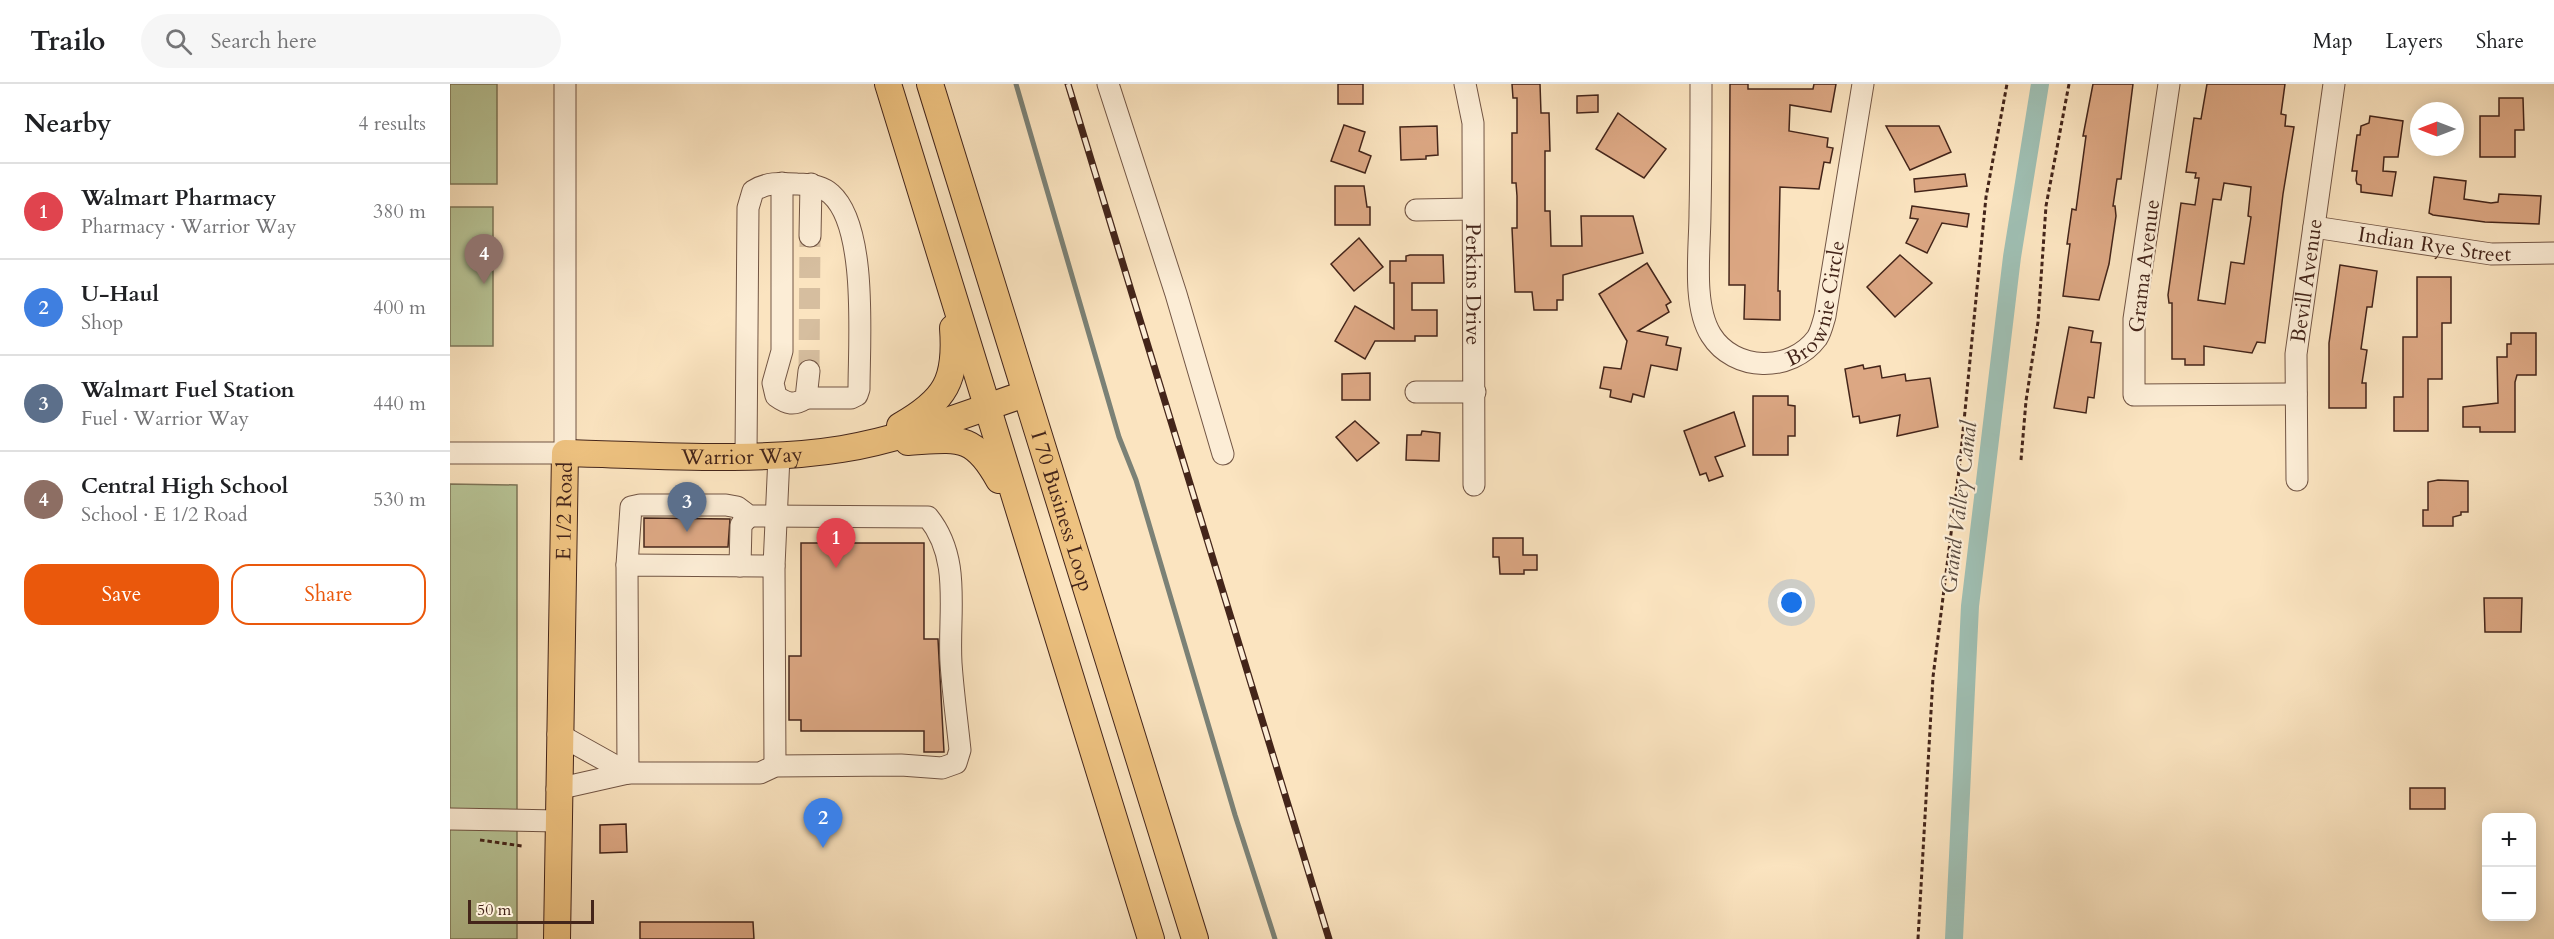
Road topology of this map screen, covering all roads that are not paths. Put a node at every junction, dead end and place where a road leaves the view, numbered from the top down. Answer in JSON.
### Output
{"nodes":[{"id":1,"x":565,"y":84,"type":"edge"},
{"id":2,"x":888,"y":84,"type":"edge"},
{"id":3,"x":930,"y":84,"type":"edge"},
{"id":4,"x":1108,"y":84,"type":"edge"},
{"id":5,"x":1465,"y":84,"type":"edge"},
{"id":6,"x":1701,"y":84,"type":"edge"},
{"id":7,"x":1863,"y":84,"type":"edge"},
{"id":8,"x":2169,"y":84,"type":"edge"},
{"id":9,"x":2334,"y":84,"type":"edge"},
{"id":10,"x":782,"y":183,"type":"junction"},
{"id":11,"x":811,"y":184,"type":"junction"},
{"id":12,"x":1472,"y":209,"type":"junction"},
{"id":13,"x":1416,"y":210,"type":"dead end"},
{"id":14,"x":843,"y":214,"type":"junction"},
{"id":15,"x":2314,"y":227,"type":"junction"},
{"id":16,"x":931,"y":228,"type":"junction"},
{"id":17,"x":2554,"y":253,"type":"edge"},
{"id":18,"x":809,"y":371,"type":"tunnel mouth"},
{"id":19,"x":1416,"y":392,"type":"dead end"},
{"id":20,"x":1475,"y":392,"type":"junction"},
{"id":21,"x":1025,"y":394,"type":"junction"},
{"id":22,"x":2296,"y":394,"type":"junction"},
{"id":23,"x":806,"y":398,"type":"junction"},
{"id":24,"x":986,"y":407,"type":"junction"},
{"id":25,"x":866,"y":444,"type":"junction"},
{"id":26,"x":450,"y":453,"type":"edge"},
{"id":27,"x":565,"y":453,"type":"junction"},
{"id":28,"x":1222,"y":454,"type":"dead end"},
{"id":29,"x":746,"y":455,"type":"junction"},
{"id":30,"x":779,"y":456,"type":"junction"},
{"id":31,"x":2297,"y":480,"type":"dead end"},
{"id":32,"x":1474,"y":485,"type":"dead end"},
{"id":33,"x":749,"y":516,"type":"junction"},
{"id":34,"x":776,"y":516,"type":"junction"},
{"id":35,"x":627,"y":564,"type":"junction"},
{"id":36,"x":740,"y":566,"type":"junction"},
{"id":37,"x":774,"y":566,"type":"junction"},
{"id":38,"x":1039,"y":577,"type":"junction"},
{"id":39,"x":558,"y":734,"type":"junction"},
{"id":40,"x":775,"y":766,"type":"junction"},
{"id":41,"x":628,"y":773,"type":"junction"},
{"id":42,"x":557,"y":789,"type":"junction"},
{"id":43,"x":450,"y":819,"type":"edge"},
{"id":44,"x":557,"y":821,"type":"junction"},
{"id":45,"x":557,"y":939,"type":"edge"},
{"id":46,"x":1151,"y":939,"type":"edge"},
{"id":47,"x":1195,"y":939,"type":"edge"}],
"edges":[{"from":1,"to":27,"type":"street","name":"E 1/2 Road"},
{"from":2,"to":16,"type":"main road","name":"I 70 Business Loop"},
{"from":3,"to":21,"type":"main road","name":"I 70 Business Loop"},
{"from":4,"to":28,"type":"street"},
{"from":5,"to":12,"type":"street","name":"Perkins Drive"},
{"from":6,"to":7,"type":"street","name":"Brownie Circle"},
{"from":8,"to":22,"type":"street","name":"Grama Avenue"},
{"from":9,"to":15,"type":"street","name":"Bevill Avenue"},
{"from":10,"to":11,"type":"street"},
{"from":10,"to":23,"type":"street"},
{"from":10,"to":29,"type":"street"},
{"from":11,"to":14,"type":"street"},
{"from":11,"to":14,"type":"street"},
{"from":12,"to":13,"type":"street"},
{"from":12,"to":20,"type":"street","name":"Perkins Drive"},
{"from":14,"to":23,"type":"street"},
{"from":15,"to":17,"type":"street","name":"Indian Rye Street"},
{"from":15,"to":22,"type":"street","name":"Bevill Avenue"},
{"from":16,"to":24,"type":"main road","name":"I 70 Business Loop"},
{"from":16,"to":25,"type":"main road"},
{"from":18,"to":23,"type":"street"},
{"from":19,"to":20,"type":"street"},
{"from":20,"to":32,"type":"street","name":"Perkins Drive"},
{"from":21,"to":24,"type":"main road","name":"Warrior Way"},
{"from":21,"to":47,"type":"main road","name":"I 70 Business Loop"},
{"from":22,"to":31,"type":"street","name":"Bevill Avenue"},
{"from":24,"to":25,"type":"main road","name":"Warrior Way"},
{"from":24,"to":38,"type":"main road","name":"I 70 Business Loop"},
{"from":25,"to":30,"type":"main road","name":"Warrior Way"},
{"from":25,"to":38,"type":"main road"},
{"from":26,"to":27,"type":"street","name":"Warrior Way"},
{"from":27,"to":29,"type":"main road","name":"Warrior Way"},
{"from":27,"to":39,"type":"main road","name":"E 1/2 Road"},
{"from":29,"to":30,"type":"main road","name":"Warrior Way"},
{"from":30,"to":34,"type":"street"},
{"from":33,"to":34,"type":"street"},
{"from":33,"to":35,"type":"street"},
{"from":33,"to":36,"type":"street"},
{"from":34,"to":37,"type":"street"},
{"from":34,"to":40,"type":"street"},
{"from":35,"to":36,"type":"street"},
{"from":35,"to":41,"type":"street"},
{"from":36,"to":37,"type":"street"},
{"from":37,"to":40,"type":"street"},
{"from":38,"to":46,"type":"main road","name":"I 70 Business Loop"},
{"from":39,"to":41,"type":"street"},
{"from":39,"to":42,"type":"main road","name":"E 1/2 Road"},
{"from":40,"to":41,"type":"street"},
{"from":41,"to":42,"type":"street"},
{"from":42,"to":44,"type":"main road","name":"E 1/2 Road"},
{"from":43,"to":44,"type":"street"},
{"from":44,"to":45,"type":"main road","name":"E 1/2 Road"}]}
